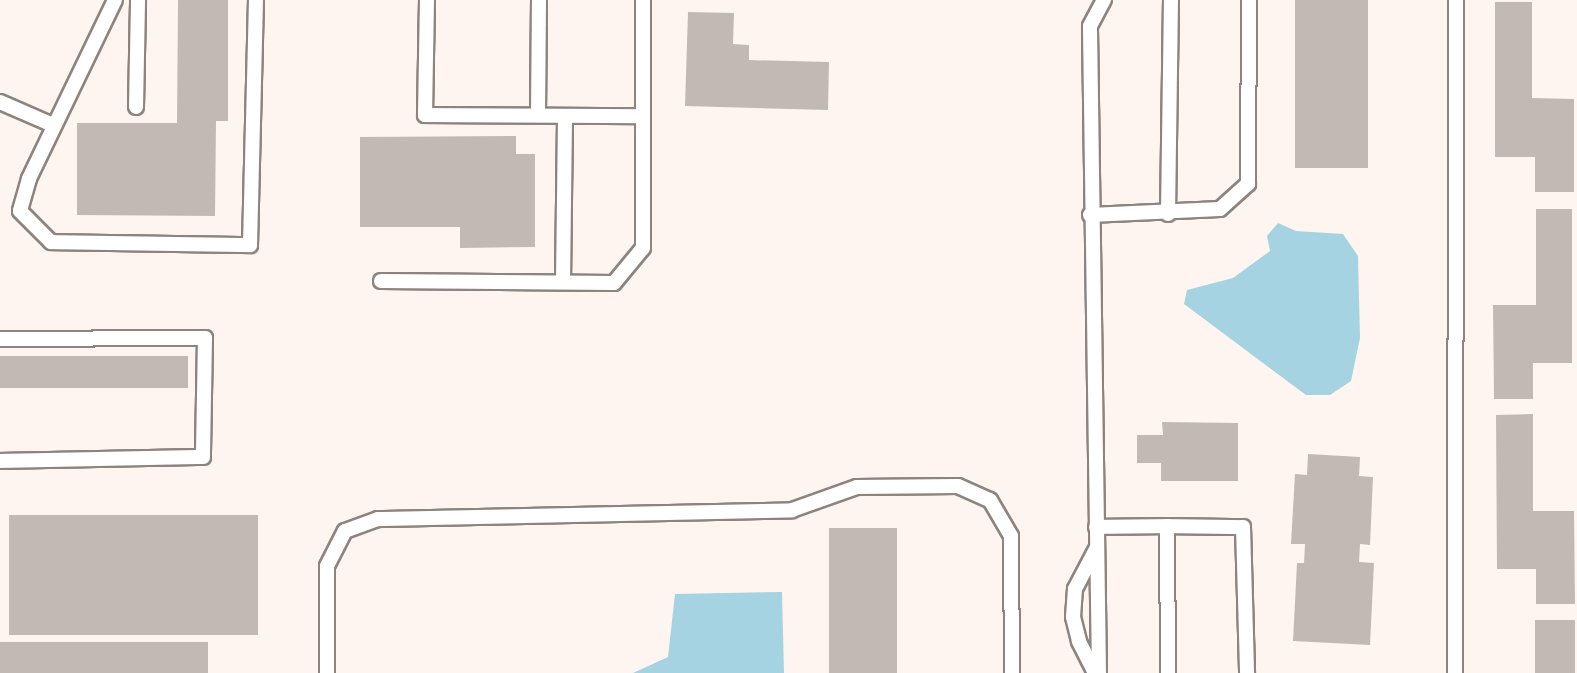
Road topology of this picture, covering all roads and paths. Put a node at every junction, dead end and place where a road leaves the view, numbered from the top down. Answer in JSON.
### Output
{"nodes":[{"id":1,"x":115,"y":0,"type":"edge"},
{"id":2,"x":138,"y":0,"type":"edge"},
{"id":3,"x":256,"y":0,"type":"edge"},
{"id":4,"x":427,"y":0,"type":"edge"},
{"id":5,"x":539,"y":0,"type":"edge"},
{"id":6,"x":643,"y":0,"type":"edge"},
{"id":7,"x":1104,"y":0,"type":"edge"},
{"id":8,"x":1171,"y":0,"type":"edge"},
{"id":9,"x":1249,"y":0,"type":"edge"},
{"id":10,"x":1456,"y":0,"type":"edge"},
{"id":11,"x":0,"y":102,"type":"edge"},
{"id":12,"x":136,"y":107,"type":"dead end"},
{"id":13,"x":538,"y":115,"type":"junction"},
{"id":14,"x":565,"y":116,"type":"junction"},
{"id":15,"x":643,"y":116,"type":"junction"},
{"id":16,"x":53,"y":125,"type":"junction"},
{"id":17,"x":1168,"y":214,"type":"junction"},
{"id":18,"x":1089,"y":215,"type":"junction"},
{"id":19,"x":381,"y":281,"type":"dead end"},
{"id":20,"x":562,"y":282,"type":"junction"},
{"id":21,"x":0,"y":339,"type":"edge"},
{"id":22,"x":0,"y":461,"type":"edge"},
{"id":23,"x":1167,"y":526,"type":"junction"},
{"id":24,"x":1096,"y":527,"type":"junction"},
{"id":25,"x":1096,"y":549,"type":"junction"},
{"id":26,"x":327,"y":673,"type":"edge"},
{"id":27,"x":1012,"y":673,"type":"edge"},
{"id":28,"x":1097,"y":673,"type":"edge"},
{"id":29,"x":1168,"y":673,"type":"edge"},
{"id":30,"x":1247,"y":673,"type":"edge"},
{"id":31,"x":1455,"y":673,"type":"edge"}],
"edges":[{"from":1,"to":16,"type":"lane"},
{"from":2,"to":12,"type":"lane"},
{"from":3,"to":16,"type":"lane"},
{"from":4,"to":13,"type":"lane"},
{"from":5,"to":13,"type":"lane"},
{"from":6,"to":15,"type":"lane"},
{"from":7,"to":18,"type":"lane"},
{"from":8,"to":17,"type":"lane"},
{"from":9,"to":17,"type":"lane"},
{"from":10,"to":31,"type":"lane"},
{"from":11,"to":16,"type":"lane"},
{"from":13,"to":14,"type":"lane"},
{"from":14,"to":15,"type":"lane"},
{"from":14,"to":20,"type":"lane"},
{"from":15,"to":20,"type":"lane"},
{"from":17,"to":18,"type":"lane"},
{"from":18,"to":24,"type":"lane"},
{"from":19,"to":20,"type":"lane"},
{"from":21,"to":22,"type":"lane"},
{"from":23,"to":24,"type":"lane"},
{"from":23,"to":29,"type":"lane"},
{"from":23,"to":30,"type":"lane"},
{"from":24,"to":25,"type":"lane"},
{"from":25,"to":28,"type":"lane"},
{"from":25,"to":28,"type":"lane"},
{"from":26,"to":27,"type":"lane"}]}
